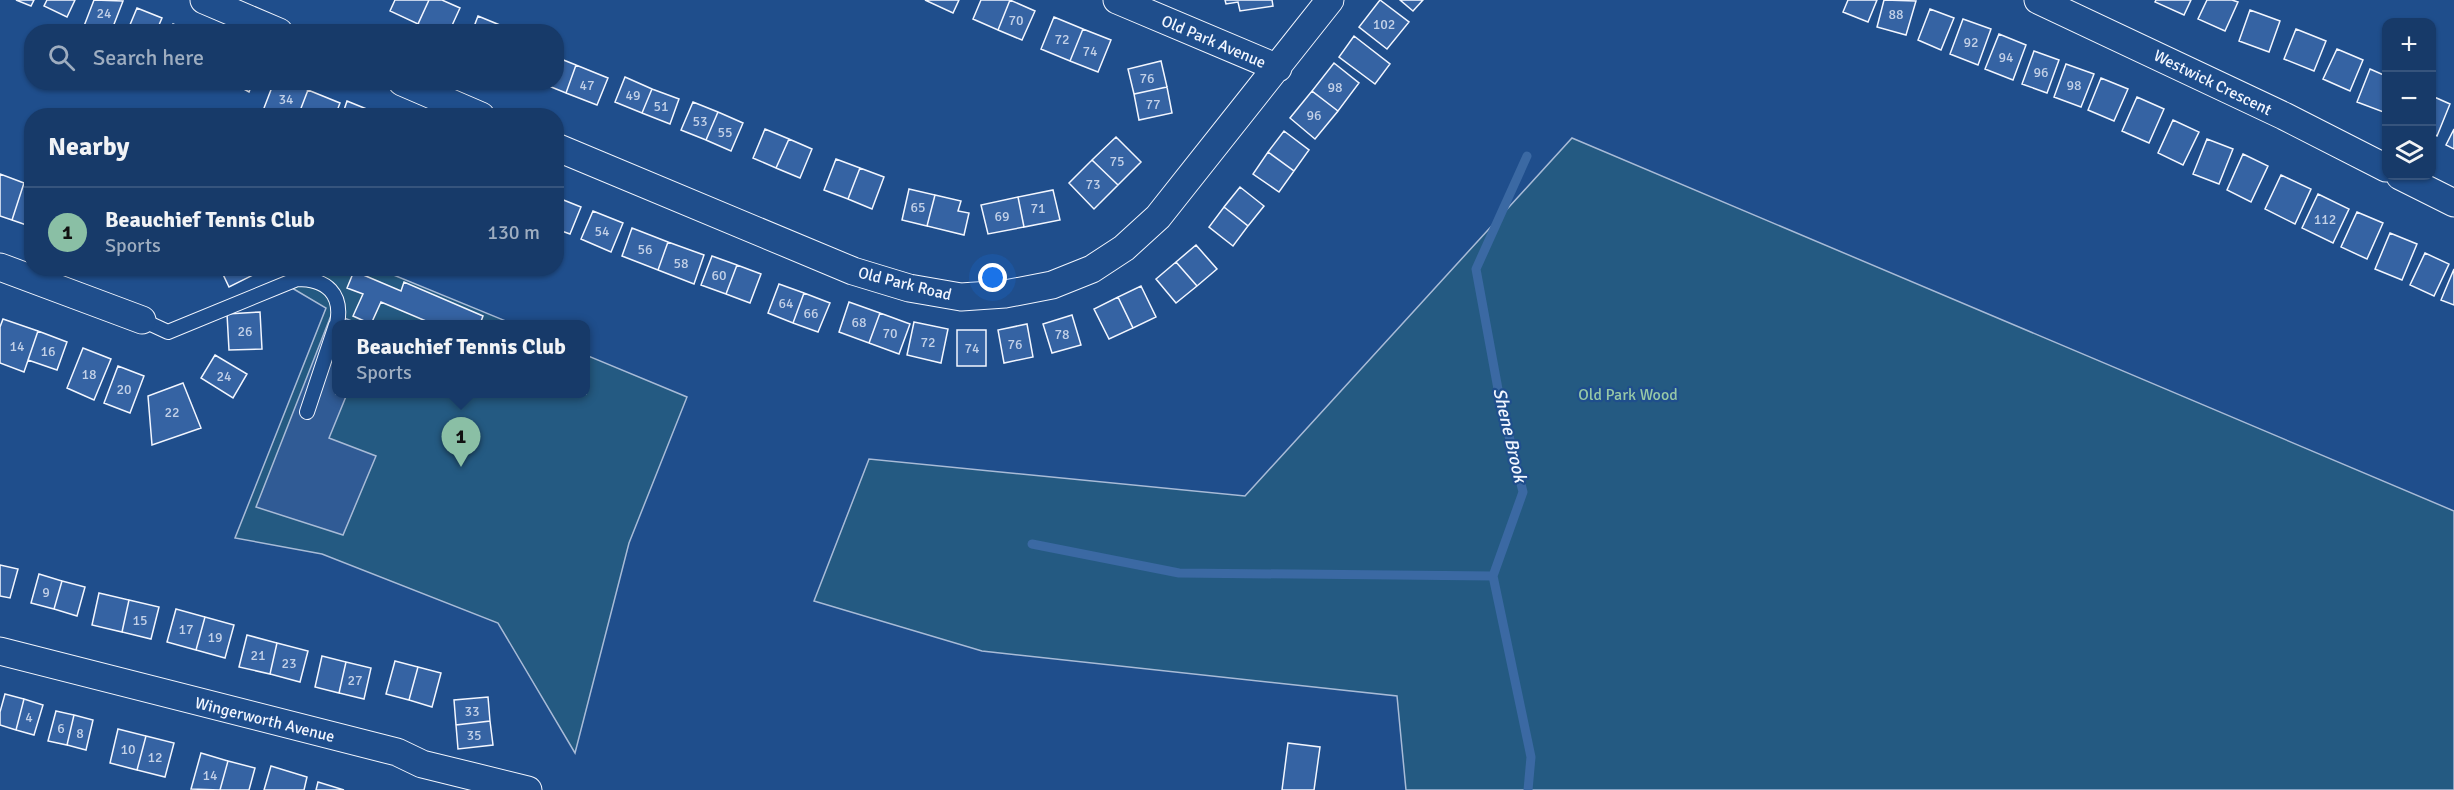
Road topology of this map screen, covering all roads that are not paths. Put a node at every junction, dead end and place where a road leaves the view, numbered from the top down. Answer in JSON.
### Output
{"nodes":[{"id":1,"x":204,"y":0,"type":"edge"},
{"id":2,"x":1117,"y":0,"type":"edge"},
{"id":3,"x":1330,"y":0,"type":"edge"},
{"id":4,"x":2038,"y":0,"type":"edge"},
{"id":5,"x":260,"y":24,"type":"edge"},
{"id":6,"x":1278,"y":68,"type":"junction"},
{"id":7,"x":421,"y":90,"type":"edge"},
{"id":8,"x":462,"y":108,"type":"edge"},
{"id":9,"x":564,"y":150,"type":"edge"},
{"id":10,"x":2382,"y":166,"type":"edge"},
{"id":11,"x":2408,"y":180,"type":"edge"},
{"id":12,"x":2454,"y":203,"type":"edge"},
{"id":13,"x":0,"y":267,"type":"edge"},
{"id":14,"x":24,"y":276,"type":"edge"},
{"id":15,"x":24,"y":276,"type":"edge"},
{"id":16,"x":142,"y":320,"type":"joint"},
{"id":17,"x":338,"y":320,"type":"edge"},
{"id":18,"x":332,"y":340,"type":"edge"},
{"id":19,"x":307,"y":412,"type":"dead end"},
{"id":20,"x":0,"y":651,"type":"edge"},
{"id":21,"x":528,"y":790,"type":"edge"}],
"edges":[{"from":1,"to":5,"type":"street"},
{"from":2,"to":6,"type":"street","name":"Old Park Avenue"},
{"from":3,"to":6,"type":"street","name":"Old Park Road"},
{"from":4,"to":10,"type":"street","name":"Westwick Crescent"},
{"from":6,"to":9,"type":"street","name":"Old Park Road"},
{"from":7,"to":8,"type":"street"},
{"from":11,"to":12,"type":"street"},
{"from":13,"to":15,"type":"street"},
{"from":14,"to":16,"type":"street"},
{"from":16,"to":17,"type":"lane"},
{"from":18,"to":19,"type":"lane"},
{"from":20,"to":21,"type":"street","name":"Wingerworth Avenue"}]}
